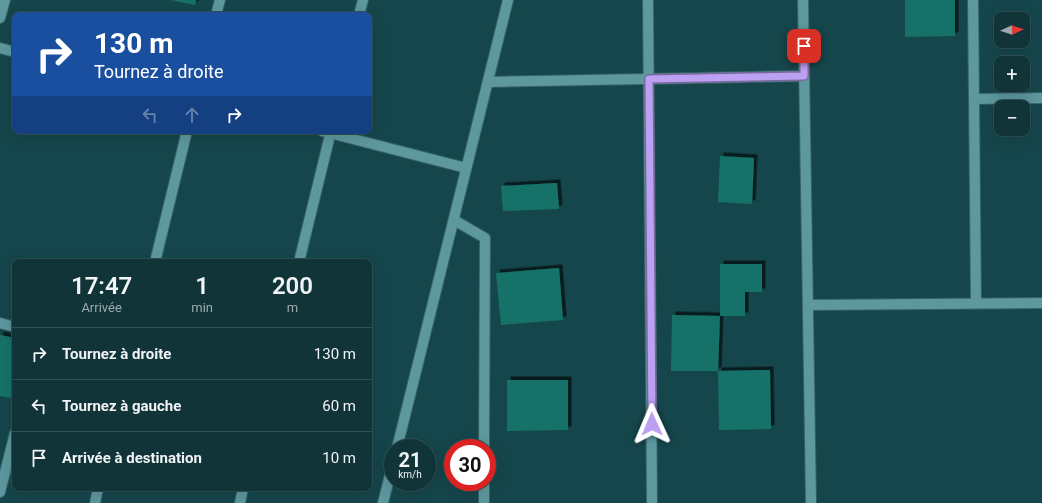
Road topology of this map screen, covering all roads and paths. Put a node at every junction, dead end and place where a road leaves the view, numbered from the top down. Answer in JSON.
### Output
{"nodes":[{"id":1,"x":5,"y":0,"type":"edge"},
{"id":2,"x":220,"y":0,"type":"edge"},
{"id":3,"x":363,"y":0,"type":"edge"},
{"id":4,"x":508,"y":0,"type":"edge"},
{"id":5,"x":648,"y":0,"type":"edge"},
{"id":6,"x":803,"y":0,"type":"edge"},
{"id":7,"x":973,"y":0,"type":"edge"},
{"id":8,"x":217,"y":12,"type":"edge"},
{"id":9,"x":360,"y":12,"type":"edge"},
{"id":10,"x":0,"y":18,"type":"edge"},
{"id":11,"x":0,"y":48,"type":"edge"},
{"id":12,"x":12,"y":51,"type":"edge"},
{"id":13,"x":804,"y":76,"type":"junction"},
{"id":14,"x":649,"y":79,"type":"junction"},
{"id":15,"x":488,"y":82,"type":"junction"},
{"id":16,"x":1042,"y":98,"type":"edge"},
{"id":17,"x":974,"y":99,"type":"junction"},
{"id":18,"x":186,"y":134,"type":"edge"},
{"id":19,"x":328,"y":134,"type":"edge"},
{"id":20,"x":336,"y":134,"type":"edge"},
{"id":21,"x":466,"y":168,"type":"junction"},
{"id":22,"x":454,"y":220,"type":"junction"},
{"id":23,"x":156,"y":259,"type":"edge"},
{"id":24,"x":299,"y":259,"type":"edge"},
{"id":25,"x":976,"y":303,"type":"junction"},
{"id":26,"x":1042,"y":303,"type":"edge"},
{"id":27,"x":808,"y":305,"type":"junction"},
{"id":28,"x":0,"y":323,"type":"edge"},
{"id":29,"x":12,"y":326,"type":"edge"},
{"id":30,"x":399,"y":439,"type":"edge"},
{"id":31,"x":484,"y":439,"type":"edge"},
{"id":32,"x":12,"y":446,"type":"edge"},
{"id":33,"x":97,"y":491,"type":"edge"},
{"id":34,"x":242,"y":491,"type":"edge"},
{"id":35,"x":386,"y":491,"type":"edge"},
{"id":36,"x":484,"y":491,"type":"edge"},
{"id":37,"x":0,"y":492,"type":"edge"},
{"id":38,"x":95,"y":503,"type":"edge"},
{"id":39,"x":240,"y":503,"type":"edge"},
{"id":40,"x":383,"y":503,"type":"edge"},
{"id":41,"x":484,"y":503,"type":"edge"},
{"id":42,"x":652,"y":503,"type":"edge"},
{"id":43,"x":811,"y":503,"type":"edge"}],
"edges":[{"from":1,"to":10,"type":"street"},
{"from":2,"to":8,"type":"street"},
{"from":3,"to":9,"type":"street"},
{"from":4,"to":15,"type":"street"},
{"from":5,"to":14,"type":"street"},
{"from":6,"to":13,"type":"street"},
{"from":7,"to":17,"type":"street"},
{"from":11,"to":12,"type":"street"},
{"from":13,"to":14,"type":"street"},
{"from":13,"to":27,"type":"street"},
{"from":14,"to":15,"type":"street"},
{"from":14,"to":42,"type":"street"},
{"from":15,"to":21,"type":"street"},
{"from":16,"to":17,"type":"street"},
{"from":17,"to":25,"type":"street"},
{"from":18,"to":23,"type":"street"},
{"from":19,"to":24,"type":"street"},
{"from":20,"to":21,"type":"street"},
{"from":21,"to":22,"type":"street"},
{"from":22,"to":30,"type":"street"},
{"from":22,"to":31,"type":"street"},
{"from":25,"to":26,"type":"street"},
{"from":25,"to":27,"type":"street"},
{"from":27,"to":43,"type":"street"},
{"from":28,"to":29,"type":"street"},
{"from":32,"to":37,"type":"street"},
{"from":33,"to":38,"type":"street"},
{"from":34,"to":39,"type":"street"},
{"from":35,"to":40,"type":"street"},
{"from":36,"to":41,"type":"street"}]}
